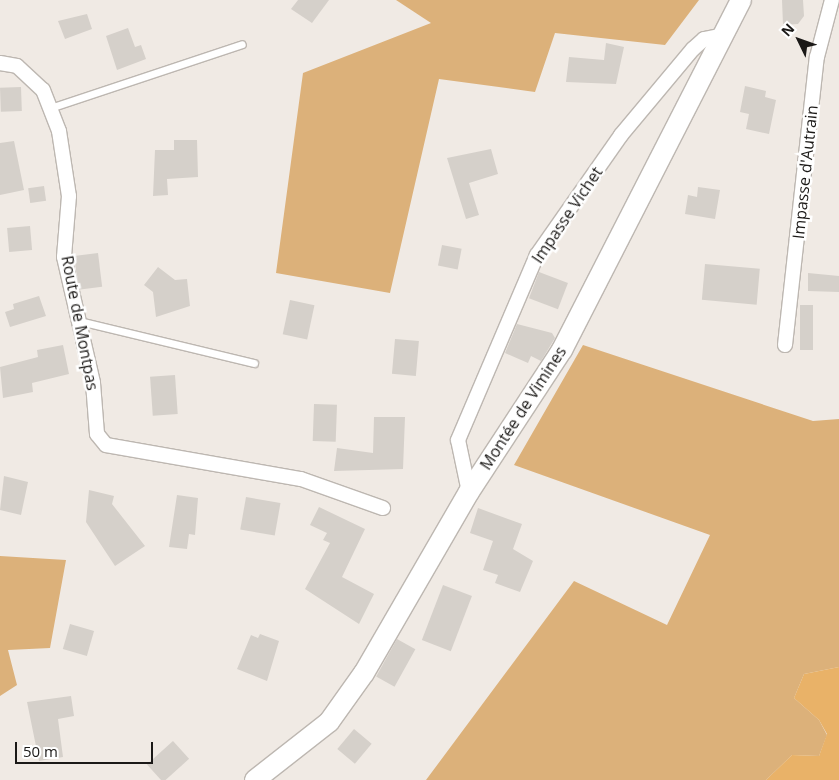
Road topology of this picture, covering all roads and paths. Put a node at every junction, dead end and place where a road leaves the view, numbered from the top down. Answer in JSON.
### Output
{"nodes":[{"id":1,"x":741,"y":0,"type":"edge"},
{"id":2,"x":832,"y":0,"type":"edge"},
{"id":3,"x":724,"y":35,"type":"junction"},
{"id":4,"x":242,"y":44,"type":"dead end"},
{"id":5,"x":0,"y":63,"type":"edge"},
{"id":6,"x":50,"y":108,"type":"junction"},
{"id":7,"x":78,"y":321,"type":"junction"},
{"id":8,"x":785,"y":345,"type":"dead end"},
{"id":9,"x":254,"y":363,"type":"dead end"},
{"id":10,"x":468,"y":492,"type":"junction"},
{"id":11,"x":383,"y":508,"type":"dead end"},
{"id":12,"x":255,"y":780,"type":"edge"}],
"edges":[{"from":1,"to":3,"type":"street","name":"Montée de Vimines"},
{"from":2,"to":8,"type":"street","name":"Impasse d'Autrain"},
{"from":3,"to":10,"type":"street","name":"Montée de Vimines"},
{"from":3,"to":10,"type":"street","name":"Impasse Vichet"},
{"from":4,"to":6,"type":"lane"},
{"from":5,"to":6,"type":"street","name":"Route de Montpas"},
{"from":6,"to":7,"type":"street","name":"Route de Montpas"},
{"from":7,"to":9,"type":"lane"},
{"from":7,"to":11,"type":"street","name":"Route de Montpas"},
{"from":10,"to":12,"type":"street","name":"Montée de Vimines"}]}
